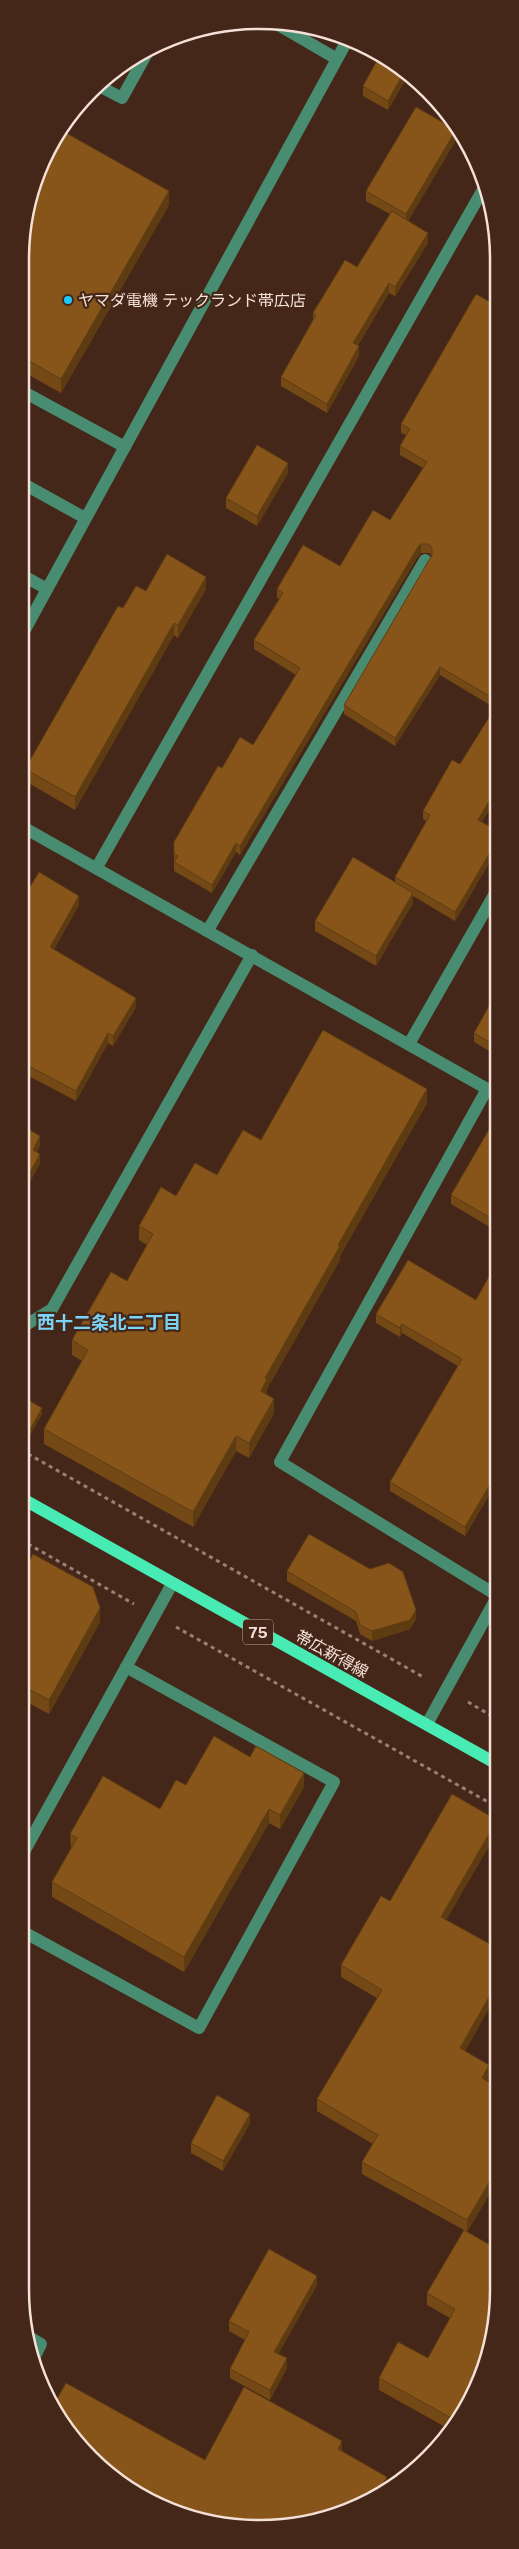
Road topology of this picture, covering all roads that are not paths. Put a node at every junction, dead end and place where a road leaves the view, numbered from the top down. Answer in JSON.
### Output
{"nodes":[{"id":1,"x":288,"y":31,"type":"edge"},
{"id":2,"x":345,"y":45,"type":"edge"},
{"id":3,"x":337,"y":59,"type":"junction"},
{"id":4,"x":143,"y":61,"type":"edge"},
{"id":5,"x":104,"y":88,"type":"edge"},
{"id":6,"x":480,"y":194,"type":"edge"},
{"id":7,"x":29,"y":395,"type":"edge"},
{"id":8,"x":124,"y":447,"type":"junction"},
{"id":9,"x":29,"y":487,"type":"edge"},
{"id":10,"x":85,"y":518,"type":"junction"},
{"id":11,"x":425,"y":560,"type":"edge"},
{"id":12,"x":29,"y":579,"type":"edge"},
{"id":13,"x":47,"y":589,"type":"junction"},
{"id":14,"x":29,"y":622,"type":"edge"},
{"id":15,"x":29,"y":830,"type":"edge"},
{"id":16,"x":97,"y":867,"type":"junction"},
{"id":17,"x":490,"y":902,"type":"edge"},
{"id":18,"x":208,"y":930,"type":"junction"},
{"id":19,"x":252,"y":954,"type":"junction"},
{"id":20,"x":409,"y":1044,"type":"junction"},
{"id":21,"x":490,"y":1090,"type":"edge"},
{"id":22,"x":490,"y":1097,"type":"edge"},
{"id":23,"x":29,"y":1323,"type":"edge"},
{"id":24,"x":29,"y":1503,"type":"edge"},
{"id":25,"x":172,"y":1584,"type":"junction"},
{"id":26,"x":490,"y":1591,"type":"edge"},
{"id":27,"x":490,"y":1610,"type":"edge"},
{"id":28,"x":126,"y":1668,"type":"junction"},
{"id":29,"x":427,"y":1724,"type":"junction"},
{"id":30,"x":490,"y":1760,"type":"edge"},
{"id":31,"x":29,"y":1843,"type":"edge"},
{"id":32,"x":29,"y":1935,"type":"edge"},
{"id":33,"x":34,"y":2340,"type":"edge"},
{"id":34,"x":38,"y":2351,"type":"edge"}],
"edges":[{"from":1,"to":3,"type":"street"},
{"from":2,"to":3,"type":"street"},
{"from":3,"to":8,"type":"street"},
{"from":4,"to":5,"type":"street"},
{"from":6,"to":16,"type":"street"},
{"from":7,"to":8,"type":"street"},
{"from":8,"to":10,"type":"street"},
{"from":9,"to":10,"type":"street"},
{"from":10,"to":13,"type":"street"},
{"from":11,"to":18,"type":"street"},
{"from":12,"to":13,"type":"street"},
{"from":13,"to":14,"type":"street"},
{"from":15,"to":16,"type":"street"},
{"from":16,"to":18,"type":"street"},
{"from":17,"to":20,"type":"street"},
{"from":18,"to":19,"type":"street"},
{"from":19,"to":20,"type":"street"},
{"from":19,"to":23,"type":"street"},
{"from":20,"to":21,"type":"street"},
{"from":22,"to":26,"type":"street"},
{"from":24,"to":25,"type":"main road","name":"帯広新得線","number":"75"},
{"from":25,"to":28,"type":"street"},
{"from":25,"to":29,"type":"main road","name":"帯広新得線","number":"75"},
{"from":27,"to":29,"type":"street"},
{"from":28,"to":31,"type":"street"},
{"from":28,"to":32,"type":"street"},
{"from":29,"to":30,"type":"main road","name":"帯広新得線","number":"75"},
{"from":33,"to":34,"type":"street"}]}
